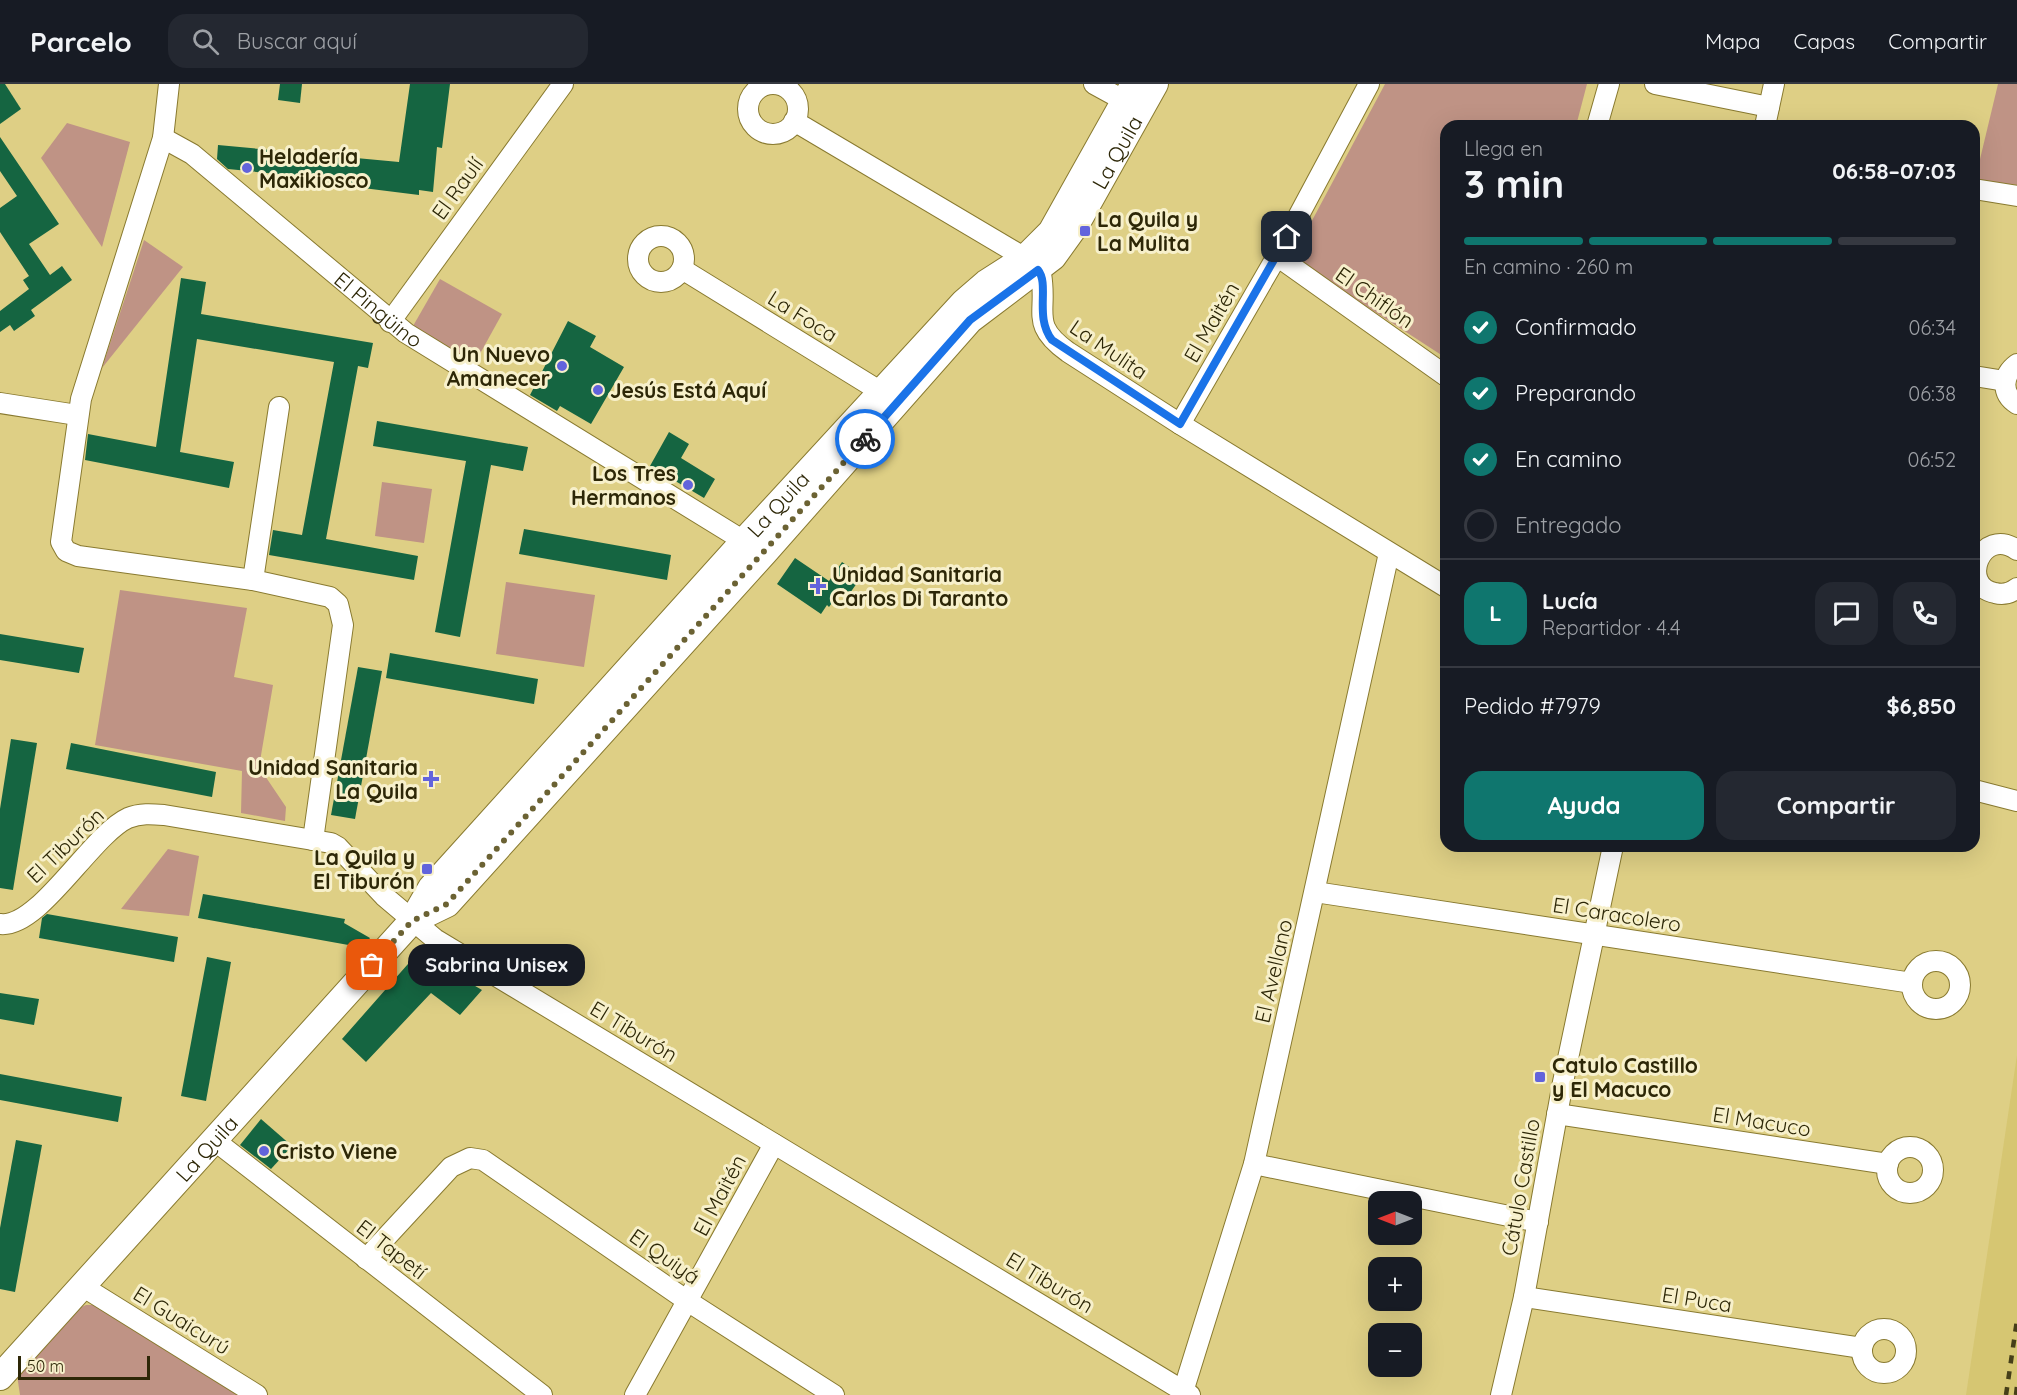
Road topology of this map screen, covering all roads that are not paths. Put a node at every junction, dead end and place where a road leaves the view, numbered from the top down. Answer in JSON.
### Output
{"nodes":[{"id":1,"x":169,"y":84,"type":"edge"},
{"id":2,"x":563,"y":84,"type":"edge"},
{"id":3,"x":1094,"y":84,"type":"edge"},
{"id":4,"x":1155,"y":84,"type":"edge"},
{"id":5,"x":1369,"y":84,"type":"edge"},
{"id":6,"x":1609,"y":84,"type":"edge"},
{"id":7,"x":1655,"y":84,"type":"edge"},
{"id":8,"x":1774,"y":84,"type":"edge"},
{"id":9,"x":1133,"y":98,"type":"edge"},
{"id":10,"x":1767,"y":117,"type":"edge"},
{"id":11,"x":1599,"y":120,"type":"edge"},
{"id":12,"x":794,"y":121,"type":"dead end"},
{"id":13,"x":163,"y":138,"type":"junction"},
{"id":14,"x":1980,"y":190,"type":"edge"},
{"id":15,"x":2017,"y":196,"type":"edge"},
{"id":16,"x":1277,"y":256,"type":"junction"},
{"id":17,"x":1031,"y":264,"type":"junction"},
{"id":18,"x":682,"y":269,"type":"dead end"},
{"id":19,"x":390,"y":322,"type":"junction"},
{"id":20,"x":2017,"y":364,"type":"edge"},
{"id":21,"x":1440,"y":372,"type":"edge"},
{"id":22,"x":1980,"y":377,"type":"edge"},
{"id":23,"x":2005,"y":381,"type":"junction"},
{"id":24,"x":889,"y":397,"type":"junction"},
{"id":25,"x":0,"y":403,"type":"edge"},
{"id":26,"x":2017,"y":404,"type":"edge"},
{"id":27,"x":279,"y":407,"type":"dead end"},
{"id":28,"x":77,"y":415,"type":"junction"},
{"id":29,"x":1180,"y":424,"type":"junction"},
{"id":30,"x":754,"y":547,"type":"junction"},
{"id":31,"x":2017,"y":550,"type":"edge"},
{"id":32,"x":1389,"y":553,"type":"junction"},
{"id":33,"x":1980,"y":555,"type":"edge"},
{"id":34,"x":253,"y":580,"type":"junction"},
{"id":35,"x":1980,"y":582,"type":"edge"},
{"id":36,"x":1440,"y":583,"type":"edge"},
{"id":37,"x":2017,"y":588,"type":"edge"},
{"id":38,"x":1980,"y":792,"type":"edge"},
{"id":39,"x":2017,"y":801,"type":"edge"},
{"id":40,"x":313,"y":840,"type":"junction"},
{"id":41,"x":1611,"y":852,"type":"edge"},
{"id":42,"x":1315,"y":891,"type":"junction"},
{"id":43,"x":412,"y":921,"type":"junction"},
{"id":44,"x":0,"y":924,"type":"edge"},
{"id":45,"x":1594,"y":935,"type":"junction"},
{"id":46,"x":1912,"y":983,"type":"dead end"},
{"id":47,"x":1557,"y":1114,"type":"junction"},
{"id":48,"x":214,"y":1140,"type":"junction"},
{"id":49,"x":774,"y":1144,"type":"junction"},
{"id":50,"x":1254,"y":1164,"type":"junction"},
{"id":51,"x":1888,"y":1164,"type":"dead end"},
{"id":52,"x":1538,"y":1222,"type":"junction"},
{"id":53,"x":366,"y":1259,"type":"junction"},
{"id":54,"x":82,"y":1286,"type":"junction"},
{"id":55,"x":1524,"y":1297,"type":"junction"},
{"id":56,"x":689,"y":1302,"type":"junction"},
{"id":57,"x":1862,"y":1348,"type":"dead end"},
{"id":58,"x":0,"y":1377,"type":"edge"},
{"id":59,"x":1186,"y":1394,"type":"edge"},
{"id":60,"x":257,"y":1395,"type":"edge"},
{"id":61,"x":542,"y":1395,"type":"edge"},
{"id":62,"x":635,"y":1395,"type":"edge"},
{"id":63,"x":834,"y":1395,"type":"edge"},
{"id":64,"x":1501,"y":1395,"type":"edge"}],
"edges":[{"from":1,"to":13,"type":"street"},
{"from":2,"to":19,"type":"street","name":"El Raulí"},
{"from":3,"to":9,"type":"street"},
{"from":4,"to":9,"type":"main road","name":"La Quila"},
{"from":5,"to":16,"type":"street","name":"El Maitén"},
{"from":6,"to":11,"type":"street"},
{"from":7,"to":10,"type":"street"},
{"from":8,"to":10,"type":"street"},
{"from":9,"to":17,"type":"main road","name":"La Quila"},
{"from":12,"to":17,"type":"street"},
{"from":13,"to":19,"type":"street","name":"El Pingüino"},
{"from":13,"to":28,"type":"street"},
{"from":14,"to":15,"type":"street"},
{"from":16,"to":21,"type":"street","name":"El Chiflón"},
{"from":16,"to":29,"type":"street","name":"El Maitén"},
{"from":17,"to":24,"type":"main road","name":"La Quila"},
{"from":17,"to":29,"type":"street","name":"La Mulita"},
{"from":18,"to":24,"type":"street","name":"La Foca"},
{"from":19,"to":30,"type":"street","name":"El Pingüino"},
{"from":20,"to":23,"type":"street"},
{"from":22,"to":23,"type":"street"},
{"from":23,"to":26,"type":"street"},
{"from":24,"to":30,"type":"main road","name":"La Quila"},
{"from":25,"to":28,"type":"street"},
{"from":27,"to":34,"type":"street"},
{"from":28,"to":34,"type":"street"},
{"from":29,"to":32,"type":"street","name":"La Mulita"},
{"from":30,"to":43,"type":"main road","name":"La Quila"},
{"from":31,"to":33,"type":"street"},
{"from":32,"to":36,"type":"street","name":"La Mulita"},
{"from":32,"to":42,"type":"street","name":"El Avellano"},
{"from":34,"to":40,"type":"street"},
{"from":35,"to":37,"type":"street"},
{"from":38,"to":39,"type":"street"},
{"from":40,"to":43,"type":"street","name":"El Tiburón"},
{"from":40,"to":44,"type":"street","name":"El Tiburón"},
{"from":41,"to":45,"type":"street","name":"Cátulo Castillo"},
{"from":42,"to":45,"type":"street","name":"El Caracolero"},
{"from":42,"to":50,"type":"street","name":"El Avellano"},
{"from":43,"to":48,"type":"main road","name":"La Quila"},
{"from":43,"to":49,"type":"street","name":"El Tiburón"},
{"from":45,"to":46,"type":"street","name":"El Caracolero"},
{"from":45,"to":47,"type":"street","name":"Cátulo Castillo"},
{"from":47,"to":51,"type":"street","name":"El Macuco"},
{"from":47,"to":52,"type":"street","name":"Cátulo Castillo"},
{"from":48,"to":53,"type":"street","name":"El Tapetí"},
{"from":48,"to":54,"type":"main road","name":"La Quila"},
{"from":49,"to":56,"type":"street","name":"El Maitén"},
{"from":49,"to":59,"type":"street","name":"El Tiburón"},
{"from":50,"to":52,"type":"street"},
{"from":50,"to":59,"type":"street","name":"El Avellano"},
{"from":52,"to":55,"type":"street","name":"Cátulo Castillo"},
{"from":53,"to":56,"type":"street","name":"El Quiyá"},
{"from":53,"to":61,"type":"street","name":"El Tapetí"},
{"from":54,"to":58,"type":"main road","name":"La Quila"},
{"from":54,"to":60,"type":"street","name":"El Guaicurú"},
{"from":55,"to":57,"type":"street","name":"El Puca"},
{"from":55,"to":64,"type":"street","name":"Cátulo Castillo"},
{"from":56,"to":62,"type":"street","name":"El Maitén"},
{"from":56,"to":63,"type":"street","name":"El Quiyá"}]}
